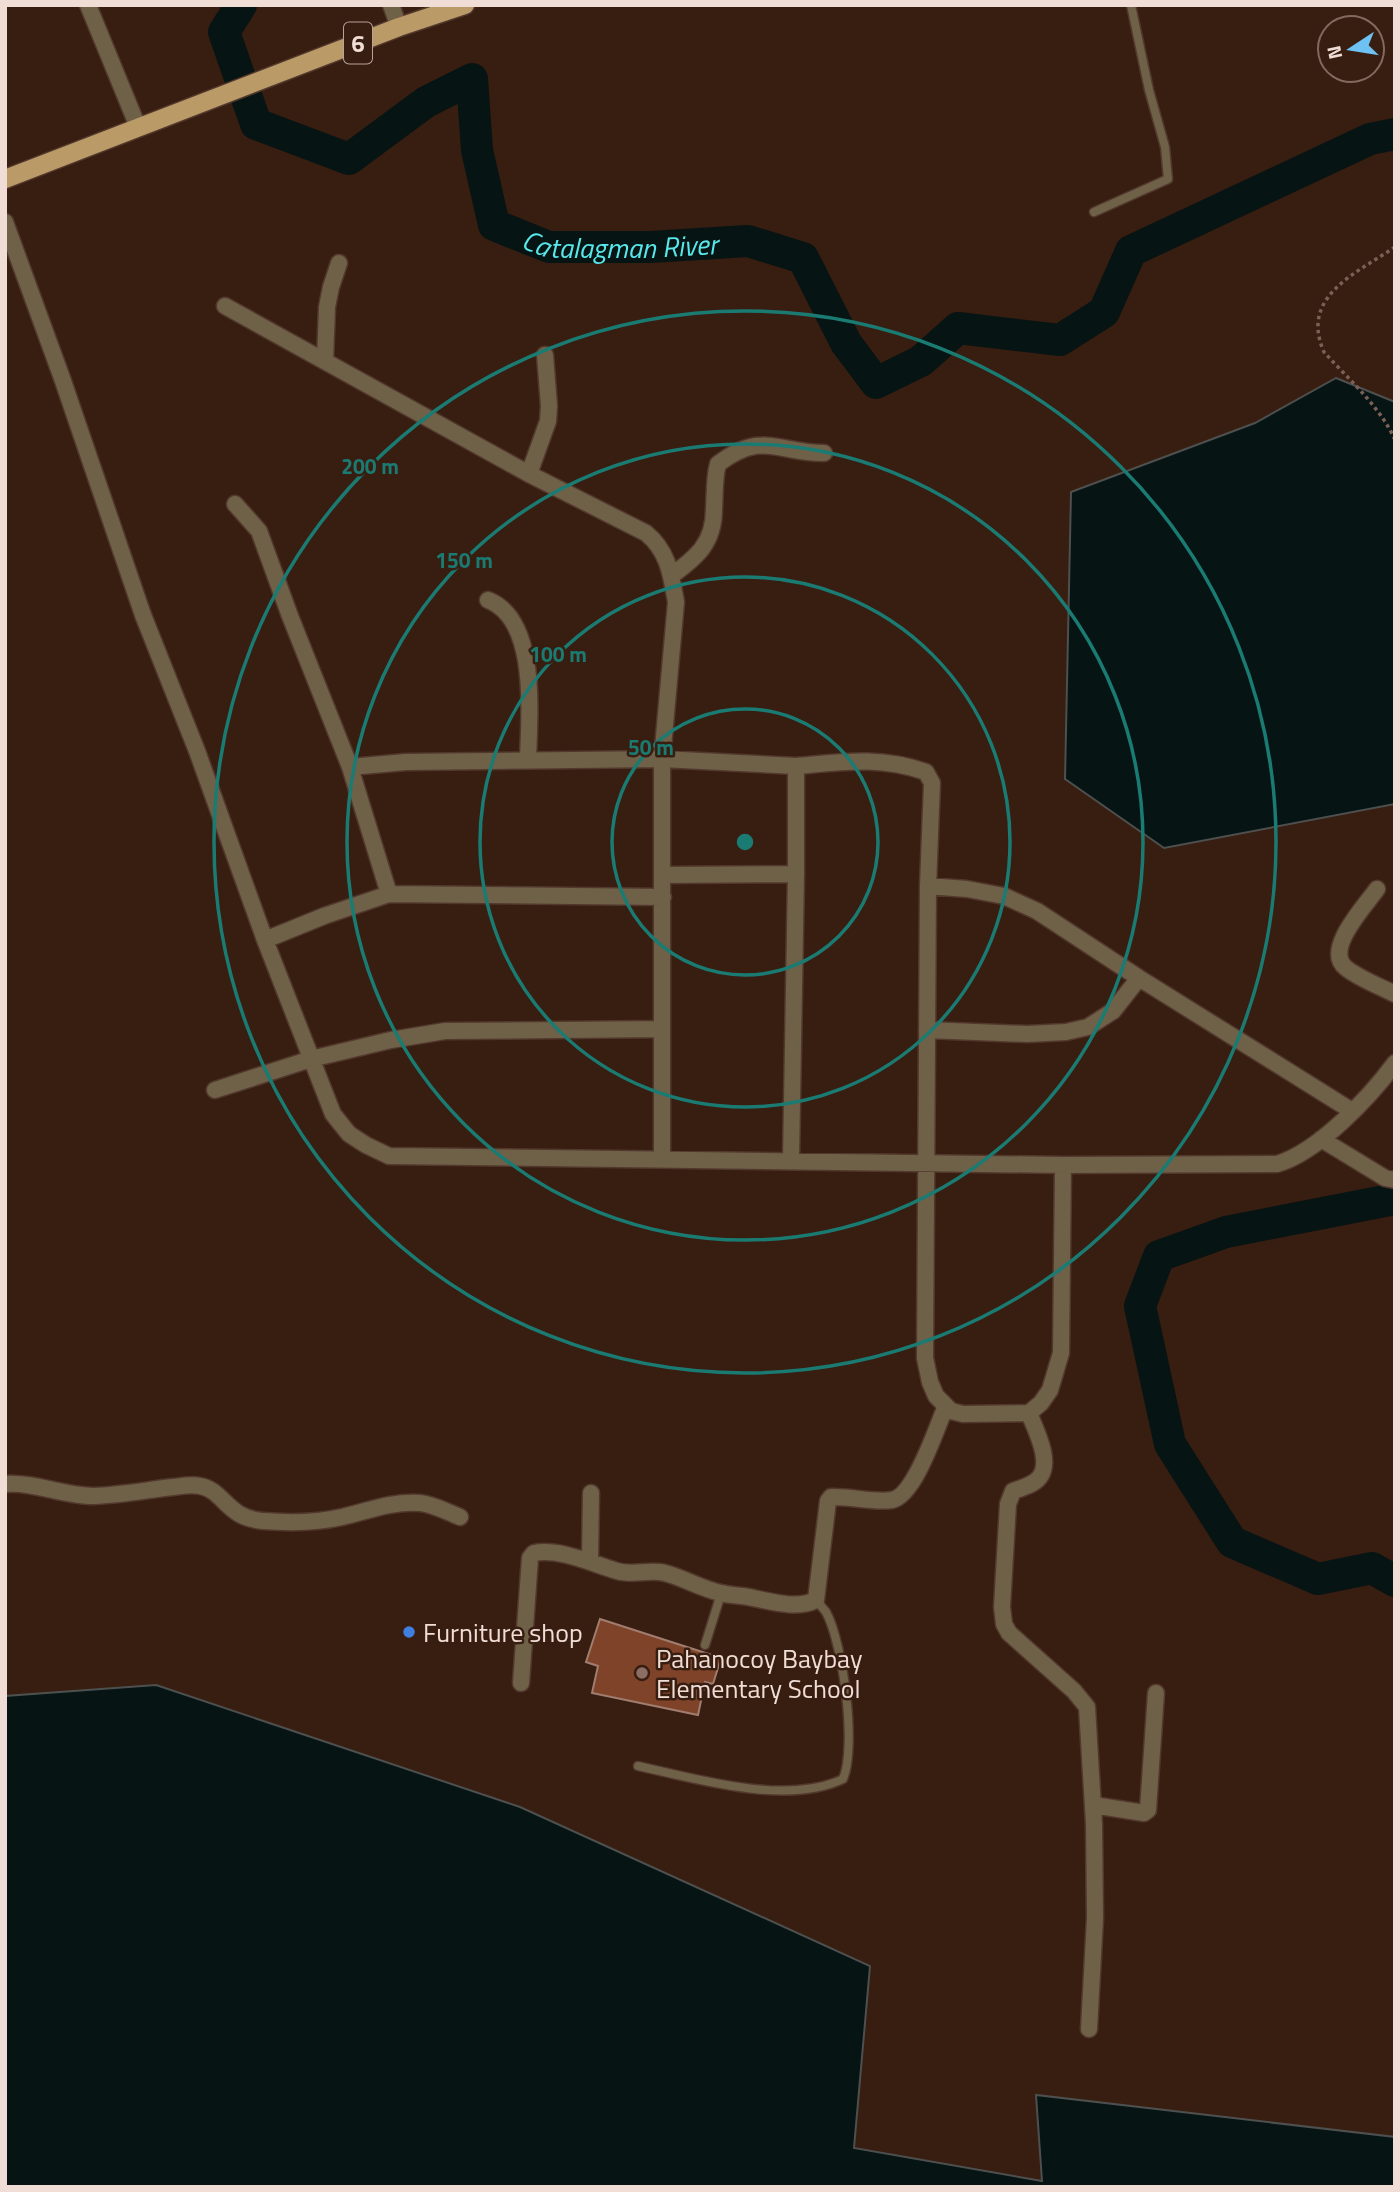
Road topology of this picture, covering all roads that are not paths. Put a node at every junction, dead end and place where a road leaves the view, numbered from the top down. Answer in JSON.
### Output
{"nodes":[{"id":1,"x":88,"y":5,"type":"edge"},
{"id":2,"x":391,"y":5,"type":"edge"},
{"id":3,"x":465,"y":5,"type":"edge"},
{"id":4,"x":1131,"y":5,"type":"edge"},
{"id":5,"x":399,"y":27,"type":"junction"},
{"id":6,"x":138,"y":127,"type":"junction"},
{"id":7,"x":5,"y":179,"type":"edge"},
{"id":8,"x":1094,"y":212,"type":"dead end"},
{"id":9,"x":5,"y":222,"type":"edge"},
{"id":10,"x":340,"y":263,"type":"dead end"},
{"id":11,"x":225,"y":306,"type":"dead end"},
{"id":12,"x":545,"y":355,"type":"dead end"},
{"id":13,"x":326,"y":361,"type":"junction"},
{"id":14,"x":824,"y":453,"type":"dead end"},
{"id":15,"x":529,"y":474,"type":"junction"},
{"id":16,"x":235,"y":504,"type":"dead end"},
{"id":17,"x":671,"y":576,"type":"junction"},
{"id":18,"x":488,"y":600,"type":"dead end"},
{"id":19,"x":662,"y":759,"type":"junction"},
{"id":20,"x":528,"y":760,"type":"junction"},
{"id":21,"x":796,"y":766,"type":"junction"},
{"id":22,"x":350,"y":767,"type":"junction"},
{"id":23,"x":796,"y":874,"type":"junction"},
{"id":24,"x":662,"y":875,"type":"junction"},
{"id":25,"x":928,"y":886,"type":"junction"},
{"id":26,"x":1377,"y":889,"type":"dead end"},
{"id":27,"x":389,"y":894,"type":"junction"},
{"id":28,"x":663,"y":897,"type":"junction"},
{"id":29,"x":265,"y":940,"type":"junction"},
{"id":30,"x":1139,"y":978,"type":"junction"},
{"id":31,"x":1395,"y":994,"type":"edge"},
{"id":32,"x":662,"y":1029,"type":"junction"},
{"id":33,"x":927,"y":1030,"type":"junction"},
{"id":34,"x":311,"y":1059,"type":"junction"},
{"id":35,"x":1395,"y":1063,"type":"edge"},
{"id":36,"x":215,"y":1090,"type":"dead end"},
{"id":37,"x":1352,"y":1111,"type":"junction"},
{"id":38,"x":1321,"y":1139,"type":"junction"},
{"id":39,"x":662,"y":1160,"type":"junction"},
{"id":40,"x":791,"y":1160,"type":"junction"},
{"id":41,"x":926,"y":1162,"type":"junction"},
{"id":42,"x":1063,"y":1165,"type":"junction"},
{"id":43,"x":1395,"y":1180,"type":"edge"},
{"id":44,"x":946,"y":1406,"type":"junction"},
{"id":45,"x":1029,"y":1413,"type":"junction"},
{"id":46,"x":5,"y":1484,"type":"edge"},
{"id":47,"x":591,"y":1493,"type":"dead end"},
{"id":48,"x":460,"y":1517,"type":"dead end"},
{"id":49,"x":590,"y":1561,"type":"junction"},
{"id":50,"x":721,"y":1594,"type":"junction"},
{"id":51,"x":816,"y":1600,"type":"junction"},
{"id":52,"x":705,"y":1645,"type":"dead end"},
{"id":53,"x":521,"y":1683,"type":"dead end"},
{"id":54,"x":1156,"y":1693,"type":"dead end"},
{"id":55,"x":638,"y":1766,"type":"dead end"},
{"id":56,"x":1093,"y":1805,"type":"junction"},
{"id":57,"x":1088,"y":2029,"type":"dead end"}],
"edges":[{"from":1,"to":6,"type":"street"},
{"from":2,"to":5,"type":"street"},
{"from":3,"to":5,"type":"main road","number":"6"},
{"from":4,"to":8,"type":"lane"},
{"from":5,"to":6,"type":"main road","number":"6"},
{"from":6,"to":7,"type":"main road","number":"6"},
{"from":9,"to":29,"type":"street"},
{"from":10,"to":13,"type":"street"},
{"from":11,"to":13,"type":"street"},
{"from":12,"to":15,"type":"street"},
{"from":13,"to":15,"type":"street"},
{"from":14,"to":17,"type":"street"},
{"from":15,"to":17,"type":"street"},
{"from":16,"to":22,"type":"street"},
{"from":17,"to":19,"type":"street"},
{"from":18,"to":20,"type":"street"},
{"from":19,"to":20,"type":"street"},
{"from":19,"to":21,"type":"street"},
{"from":19,"to":24,"type":"street"},
{"from":20,"to":22,"type":"street"},
{"from":21,"to":23,"type":"street"},
{"from":21,"to":25,"type":"street"},
{"from":22,"to":27,"type":"street"},
{"from":23,"to":24,"type":"street"},
{"from":23,"to":40,"type":"street"},
{"from":24,"to":28,"type":"street"},
{"from":25,"to":30,"type":"street"},
{"from":25,"to":33,"type":"street"},
{"from":26,"to":31,"type":"street"},
{"from":27,"to":28,"type":"street"},
{"from":27,"to":29,"type":"street"},
{"from":28,"to":32,"type":"street"},
{"from":29,"to":34,"type":"street"},
{"from":30,"to":33,"type":"street"},
{"from":30,"to":37,"type":"street"},
{"from":32,"to":34,"type":"street"},
{"from":32,"to":39,"type":"street"},
{"from":33,"to":41,"type":"street"},
{"from":34,"to":36,"type":"street"},
{"from":34,"to":39,"type":"street"},
{"from":35,"to":37,"type":"street"},
{"from":37,"to":38,"type":"street"},
{"from":38,"to":42,"type":"street"},
{"from":38,"to":43,"type":"street"},
{"from":39,"to":40,"type":"street"},
{"from":40,"to":41,"type":"street"},
{"from":41,"to":42,"type":"street"},
{"from":41,"to":44,"type":"street"},
{"from":42,"to":45,"type":"street"},
{"from":44,"to":45,"type":"street"},
{"from":44,"to":51,"type":"street"},
{"from":45,"to":56,"type":"street"},
{"from":46,"to":48,"type":"street"},
{"from":47,"to":49,"type":"street"},
{"from":49,"to":50,"type":"street"},
{"from":49,"to":53,"type":"street"},
{"from":50,"to":51,"type":"street"},
{"from":50,"to":52,"type":"lane"},
{"from":51,"to":55,"type":"lane"},
{"from":54,"to":56,"type":"street"},
{"from":56,"to":57,"type":"street"}]}
